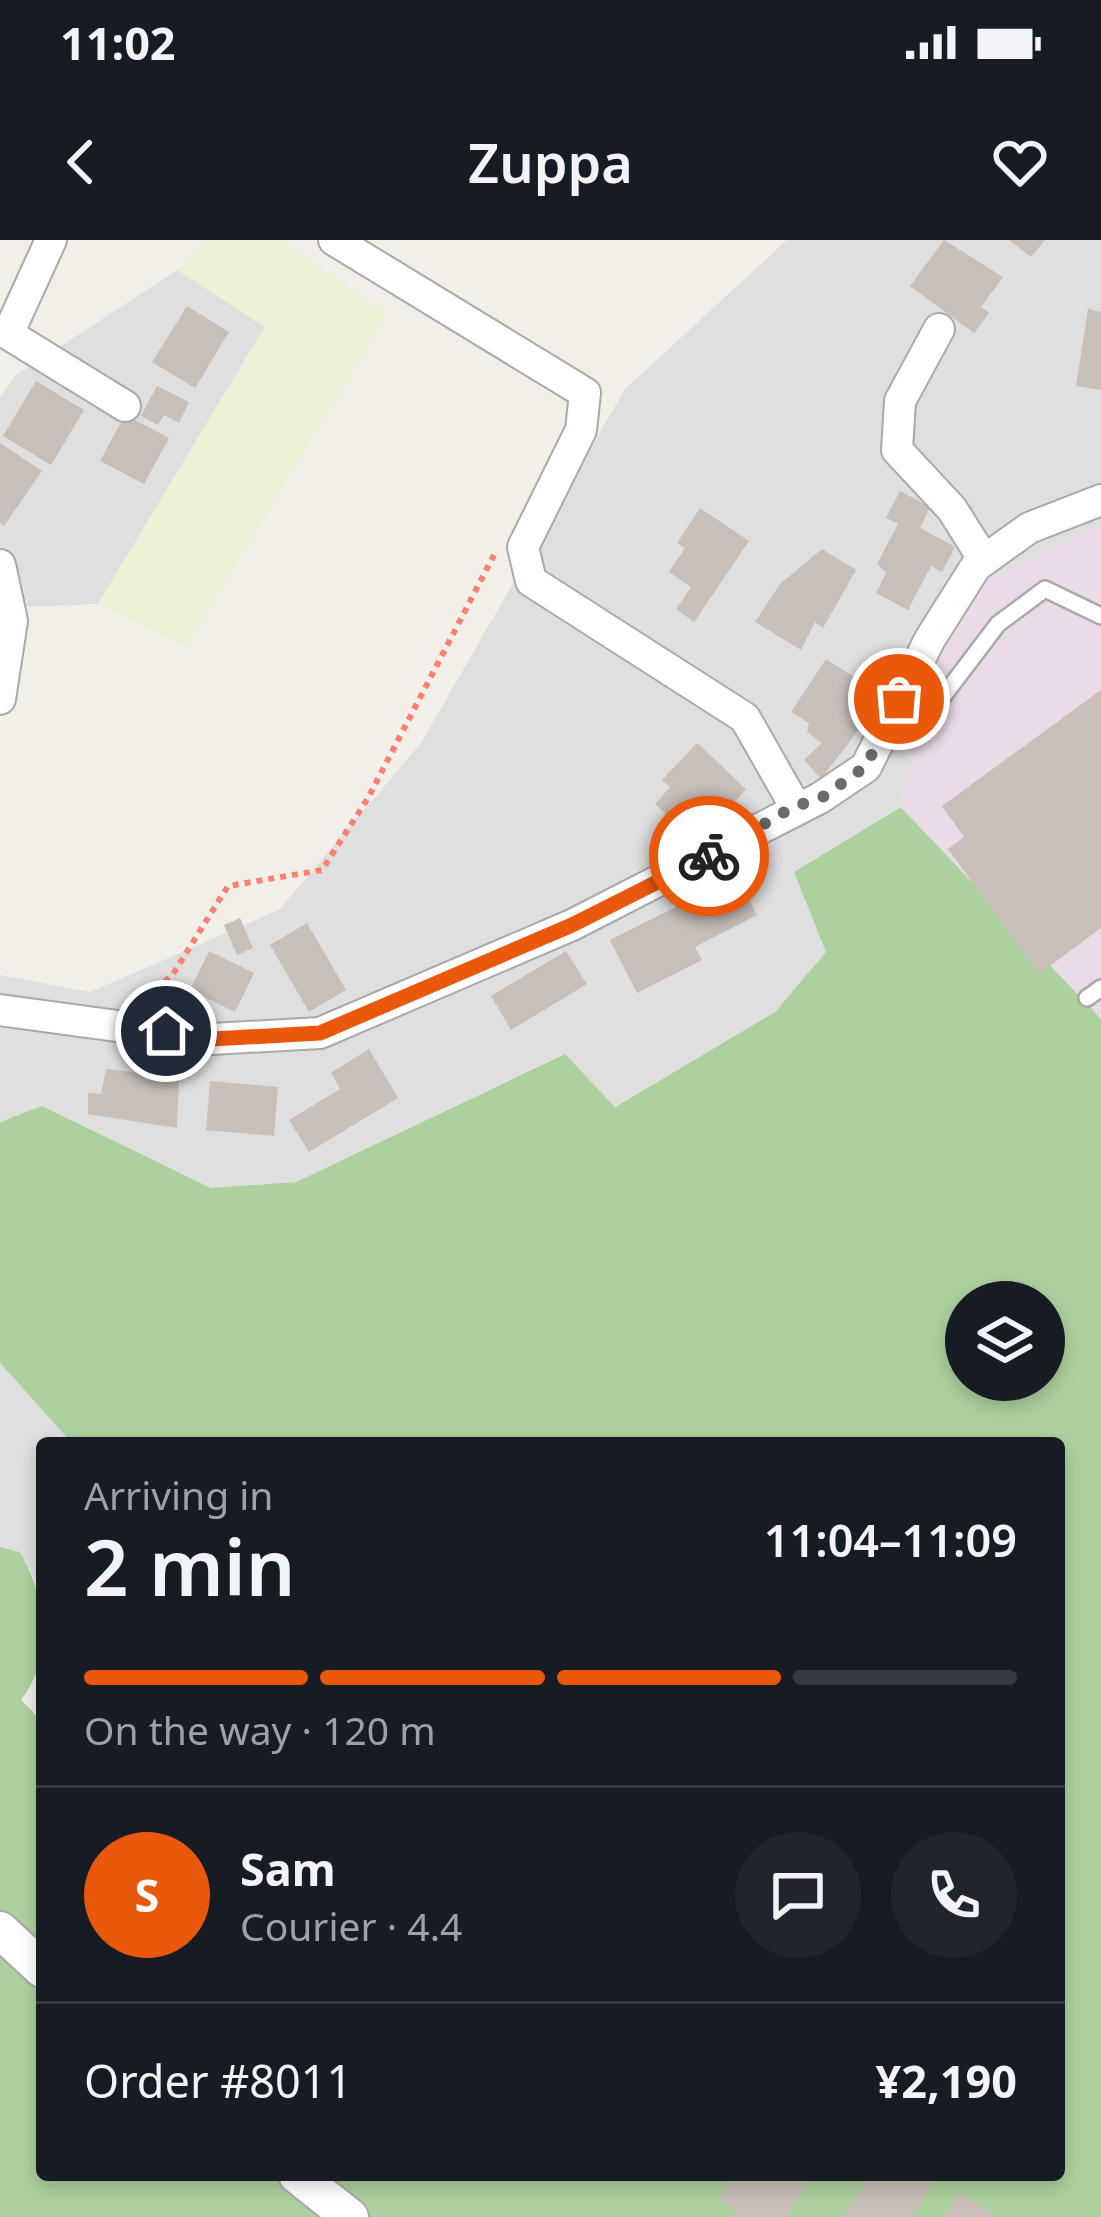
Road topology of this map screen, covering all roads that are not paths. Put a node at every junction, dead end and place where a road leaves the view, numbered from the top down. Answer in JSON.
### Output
{"nodes":[{"id":1,"x":51,"y":240,"type":"edge"},
{"id":2,"x":334,"y":240,"type":"edge"},
{"id":3,"x":939,"y":328,"type":"dead end"},
{"id":4,"x":125,"y":406,"type":"dead end"},
{"id":5,"x":1101,"y":500,"type":"edge"},
{"id":6,"x":984,"y":560,"type":"junction"},
{"id":7,"x":0,"y":565,"type":"edge"},
{"id":8,"x":1101,"y":616,"type":"edge"},
{"id":9,"x":0,"y":699,"type":"edge"},
{"id":10,"x":879,"y":741,"type":"junction"},
{"id":11,"x":795,"y":806,"type":"junction"},
{"id":12,"x":0,"y":1010,"type":"edge"},
{"id":13,"x":0,"y":1930,"type":"edge"},
{"id":14,"x":36,"y":1964,"type":"edge"},
{"id":15,"x":305,"y":2181,"type":"edge"},
{"id":16,"x":350,"y":2217,"type":"edge"}],
"edges":[{"from":1,"to":4,"type":"street"},
{"from":2,"to":11,"type":"street"},
{"from":3,"to":6,"type":"street"},
{"from":5,"to":6,"type":"street"},
{"from":6,"to":10,"type":"street"},
{"from":7,"to":9,"type":"street"},
{"from":8,"to":10,"type":"lane"},
{"from":10,"to":11,"type":"street"},
{"from":11,"to":12,"type":"street"},
{"from":13,"to":14,"type":"street"},
{"from":15,"to":16,"type":"street"}]}
